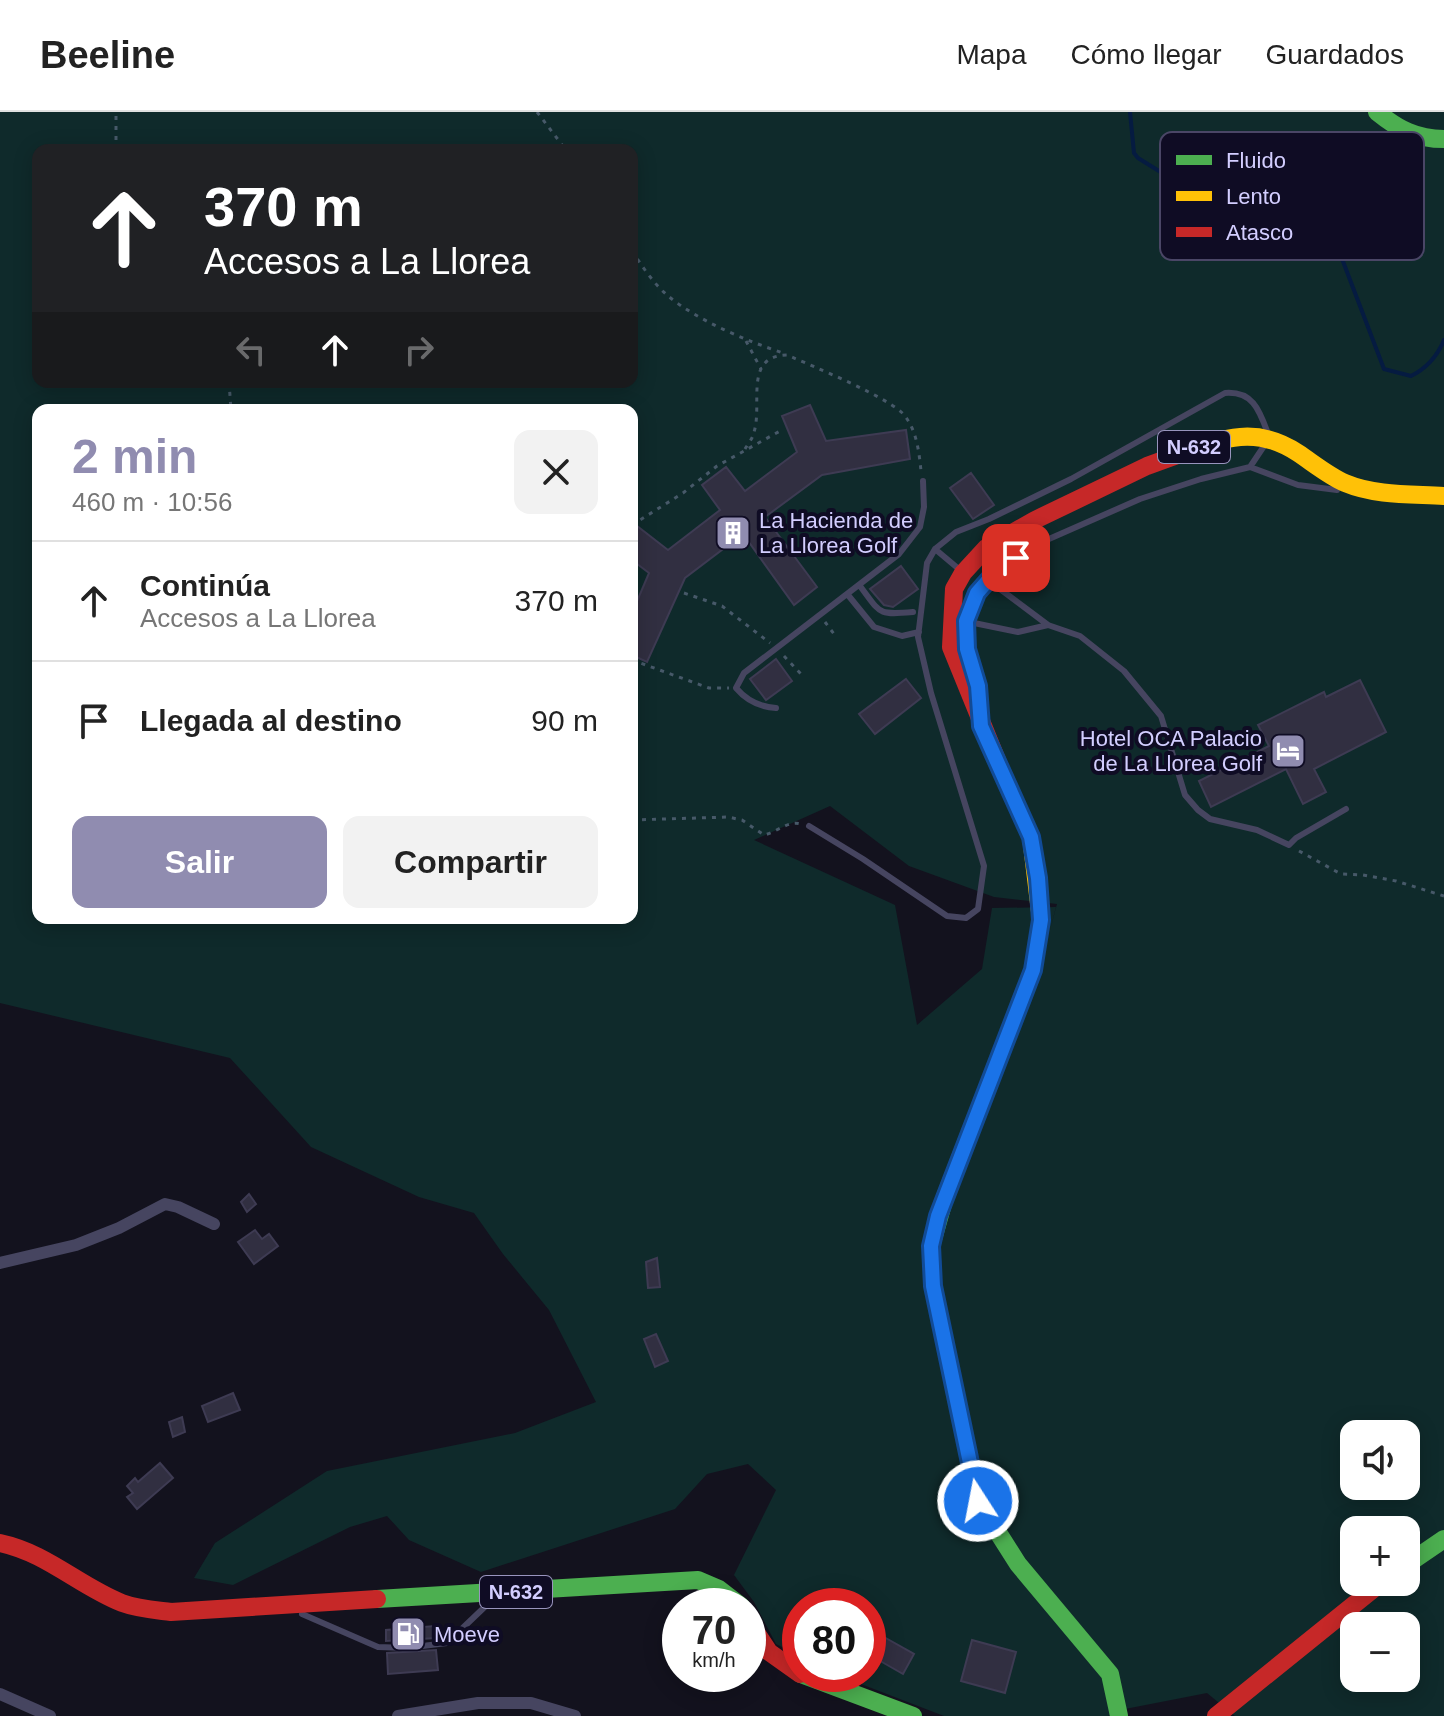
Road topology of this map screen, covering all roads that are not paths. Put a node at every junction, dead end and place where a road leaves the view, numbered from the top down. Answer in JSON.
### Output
{"nodes":[{"id":1,"x":1377,"y":112,"type":"edge"},
{"id":2,"x":1404,"y":132,"type":"edge"},
{"id":3,"x":1444,"y":139,"type":"edge"},
{"id":4,"x":1424,"y":140,"type":"edge"},
{"id":5,"x":1267,"y":431,"type":"dead end"},
{"id":6,"x":1264,"y":446,"type":"dead end"},
{"id":7,"x":1250,"y":467,"type":"junction"},
{"id":8,"x":923,"y":481,"type":"road end"},
{"id":9,"x":1358,"y":488,"type":"junction"},
{"id":10,"x":1444,"y":496,"type":"edge"},
{"id":11,"x":935,"y":549,"type":"junction"},
{"id":12,"x":963,"y":573,"type":"junction"},
{"id":13,"x":988,"y":580,"type":"junction"},
{"id":14,"x":860,"y":586,"type":"junction"},
{"id":15,"x":848,"y":595,"type":"junction"},
{"id":16,"x":913,"y":612,"type":"dead end"},
{"id":17,"x":974,"y":623,"type":"dead end"},
{"id":18,"x":1048,"y":625,"type":"junction"},
{"id":19,"x":919,"y":632,"type":"junction"},
{"id":20,"x":776,"y":708,"type":"dead end"},
{"id":21,"x":981,"y":726,"type":"junction"},
{"id":22,"x":1346,"y":809,"type":"dead end"},
{"id":23,"x":809,"y":826,"type":"road end"},
{"id":24,"x":214,"y":1224,"type":"dead end"},
{"id":25,"x":0,"y":1263,"type":"edge"},
{"id":26,"x":1444,"y":1539,"type":"edge"},
{"id":27,"x":0,"y":1543,"type":"edge"},
{"id":28,"x":1420,"y":1555,"type":"edge"},
{"id":29,"x":717,"y":1588,"type":"edge"},
{"id":30,"x":498,"y":1593,"type":"junction"},
{"id":31,"x":1365,"y":1596,"type":"edge"},
{"id":32,"x":284,"y":1606,"type":"junction"},
{"id":33,"x":766,"y":1652,"type":"edge"},
{"id":34,"x":782,"y":1664,"type":"edge"},
{"id":35,"x":1112,"y":1688,"type":"junction"},
{"id":36,"x":848,"y":1692,"type":"edge"},
{"id":37,"x":0,"y":1694,"type":"edge"},
{"id":38,"x":50,"y":1716,"type":"edge"},
{"id":39,"x":398,"y":1716,"type":"edge"},
{"id":40,"x":575,"y":1716,"type":"edge"},
{"id":41,"x":913,"y":1716,"type":"edge"},
{"id":42,"x":1101,"y":1716,"type":"edge"},
{"id":43,"x":1119,"y":1716,"type":"edge"},
{"id":44,"x":1216,"y":1716,"type":"edge"}],
"edges":[{"from":1,"to":2,"type":"main road"},
{"from":3,"to":4,"type":"main road"},
{"from":5,"to":11,"type":"lane"},
{"from":6,"to":7,"type":"lane"},
{"from":7,"to":9,"type":"lane"},
{"from":7,"to":13,"type":"lane"},
{"from":8,"to":14,"type":"lane"},
{"from":9,"to":10,"type":"main road","number":"N-632"},
{"from":9,"to":12,"type":"main road","number":"N-632"},
{"from":11,"to":12,"type":"lane"},
{"from":11,"to":19,"type":"lane"},
{"from":12,"to":21,"type":"main road","number":"N-632"},
{"from":13,"to":18,"type":"lane"},
{"from":13,"to":21,"type":"lane"},
{"from":14,"to":15,"type":"lane"},
{"from":14,"to":16,"type":"lane"},
{"from":15,"to":19,"type":"lane"},
{"from":15,"to":20,"type":"lane"},
{"from":17,"to":18,"type":"lane"},
{"from":18,"to":22,"type":"lane"},
{"from":19,"to":23,"type":"lane"},
{"from":21,"to":35,"type":"main road","number":"N-632"},
{"from":24,"to":25,"type":"street"},
{"from":26,"to":28,"type":"main road"},
{"from":27,"to":32,"type":"main road","number":"N-632"},
{"from":29,"to":30,"type":"main road","number":"N-632"},
{"from":30,"to":32,"type":"main road","number":"N-632"},
{"from":30,"to":32,"type":"lane"},
{"from":31,"to":44,"type":"main road"},
{"from":33,"to":34,"type":"main road"},
{"from":35,"to":42,"type":"main road"},
{"from":35,"to":43,"type":"main road"},
{"from":36,"to":41,"type":"main road"},
{"from":37,"to":38,"type":"street"},
{"from":39,"to":40,"type":"street"}]}
